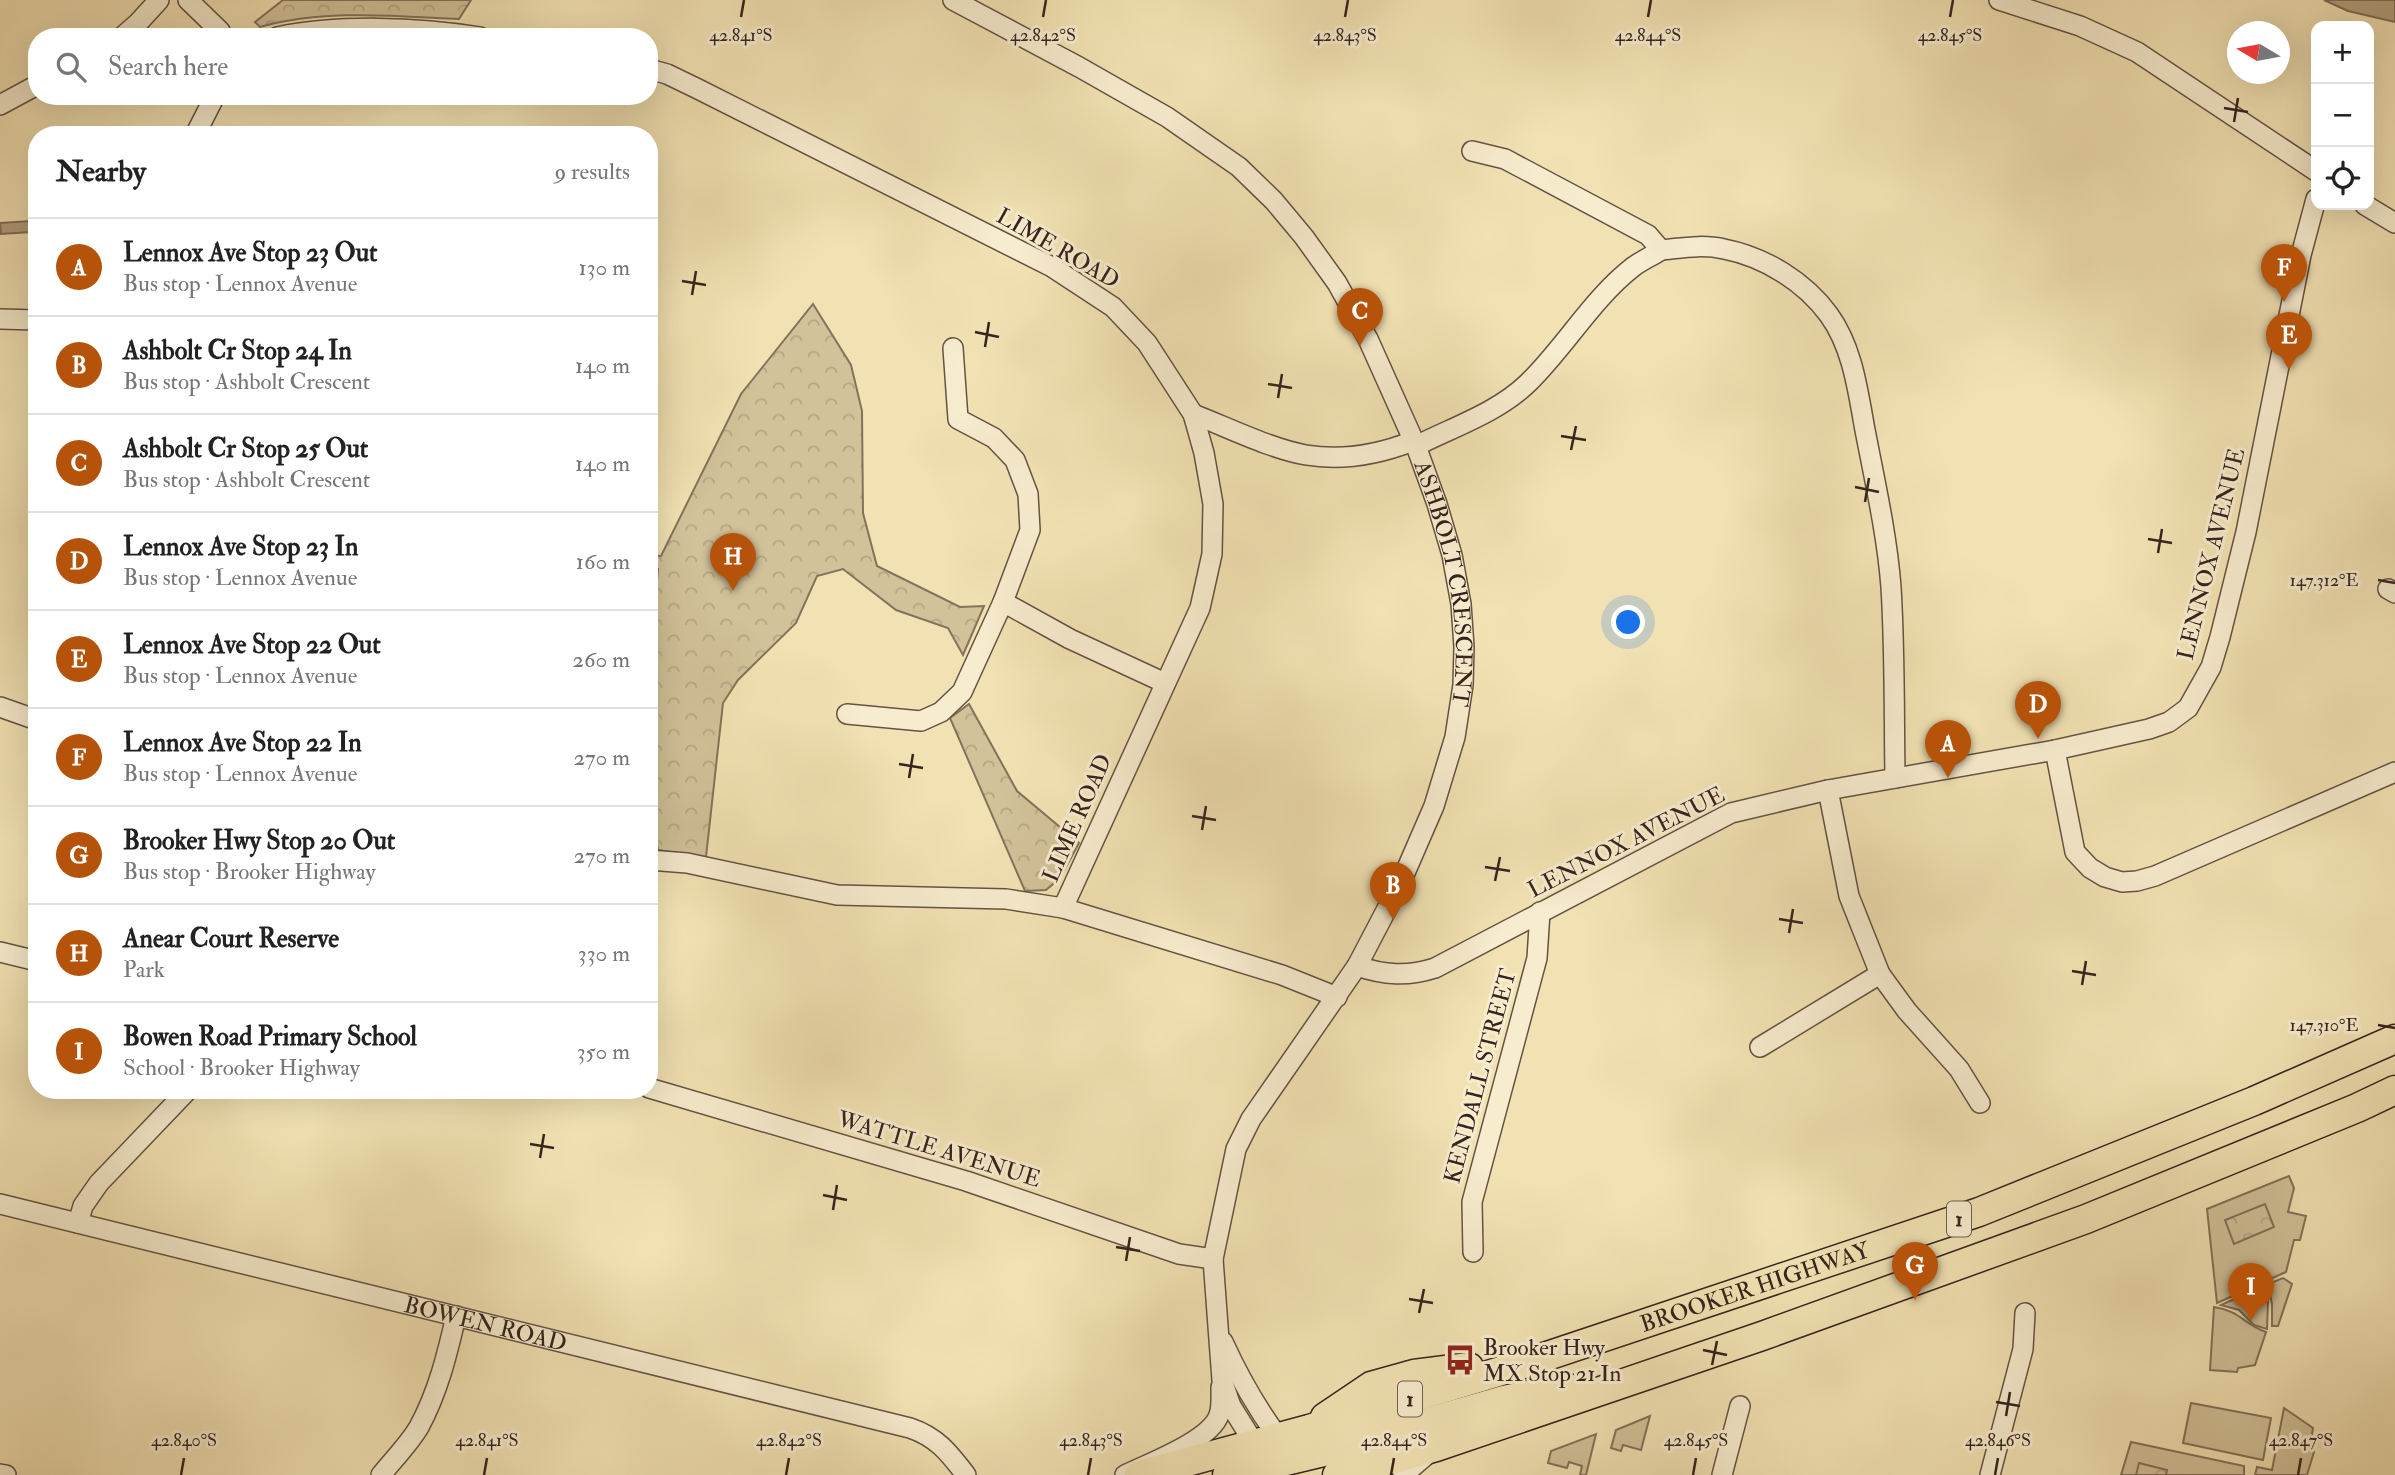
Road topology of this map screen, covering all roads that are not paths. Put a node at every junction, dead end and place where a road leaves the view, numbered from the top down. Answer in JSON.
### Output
{"nodes":[{"id":1,"x":159,"y":0,"type":"edge"},
{"id":2,"x":188,"y":0,"type":"edge"},
{"id":3,"x":953,"y":0,"type":"edge"},
{"id":4,"x":1999,"y":0,"type":"edge"},
{"id":5,"x":132,"y":28,"type":"edge"},
{"id":6,"x":217,"y":28,"type":"edge"},
{"id":7,"x":658,"y":72,"type":"edge"},
{"id":8,"x":28,"y":90,"type":"edge"},
{"id":9,"x":0,"y":105,"type":"edge"},
{"id":10,"x":210,"y":105,"type":"edge"},
{"id":11,"x":200,"y":126,"type":"edge"},
{"id":12,"x":1472,"y":151,"type":"dead end"},
{"id":13,"x":2311,"y":168,"type":"edge"},
{"id":14,"x":2312,"y":210,"type":"edge"},
{"id":15,"x":2373,"y":210,"type":"edge"},
{"id":16,"x":2395,"y":223,"type":"edge"},
{"id":17,"x":1661,"y":250,"type":"junction"},
{"id":18,"x":0,"y":319,"type":"edge"},
{"id":19,"x":28,"y":320,"type":"edge"},
{"id":20,"x":953,"y":348,"type":"dead end"},
{"id":21,"x":1193,"y":414,"type":"junction"},
{"id":22,"x":1414,"y":444,"type":"junction"},
{"id":23,"x":1003,"y":602,"type":"junction"},
{"id":24,"x":1165,"y":683,"type":"junction"},
{"id":25,"x":0,"y":706,"type":"edge"},
{"id":26,"x":847,"y":714,"type":"dead end"},
{"id":27,"x":28,"y":717,"type":"edge"},
{"id":28,"x":2055,"y":750,"type":"junction"},
{"id":29,"x":2395,"y":772,"type":"edge"},
{"id":30,"x":1895,"y":778,"type":"junction"},
{"id":31,"x":1828,"y":790,"type":"junction"},
{"id":32,"x":658,"y":861,"type":"edge"},
{"id":33,"x":1063,"y":908,"type":"junction"},
{"id":34,"x":1539,"y":912,"type":"junction"},
{"id":35,"x":0,"y":952,"type":"edge"},
{"id":36,"x":28,"y":959,"type":"edge"},
{"id":37,"x":1357,"y":966,"type":"junction"},
{"id":38,"x":1880,"y":974,"type":"junction"},
{"id":39,"x":1337,"y":997,"type":"junction"},
{"id":40,"x":2395,"y":1039,"type":"edge"},
{"id":41,"x":1760,"y":1047,"type":"dead end"},
{"id":42,"x":2395,"y":1090,"type":"edge"},
{"id":43,"x":658,"y":1091,"type":"edge"},
{"id":44,"x":179,"y":1099,"type":"edge"},
{"id":45,"x":1980,"y":1103,"type":"dead end"},
{"id":46,"x":0,"y":1204,"type":"edge"},
{"id":47,"x":78,"y":1223,"type":"junction"},
{"id":48,"x":1472,"y":1252,"type":"dead end"},
{"id":49,"x":1213,"y":1259,"type":"junction"},
{"id":50,"x":2025,"y":1313,"type":"dead end"},
{"id":51,"x":456,"y":1316,"type":"junction"},
{"id":52,"x":1217,"y":1328,"type":"junction"},
{"id":53,"x":1667,"y":1368,"type":"junction"},
{"id":54,"x":1220,"y":1372,"type":"junction"},
{"id":55,"x":1740,"y":1406,"type":"dead end"},
{"id":56,"x":1436,"y":1447,"type":"junction"},
{"id":57,"x":1278,"y":1459,"type":"edge"},
{"id":58,"x":961,"y":1472,"type":"edge"},
{"id":59,"x":0,"y":1474,"type":"edge"},
{"id":60,"x":6,"y":1475,"type":"edge"},
{"id":61,"x":381,"y":1475,"type":"edge"},
{"id":62,"x":1125,"y":1475,"type":"edge"},
{"id":63,"x":1139,"y":1475,"type":"edge"},
{"id":64,"x":1227,"y":1475,"type":"edge"},
{"id":65,"x":1337,"y":1475,"type":"edge"},
{"id":66,"x":1403,"y":1475,"type":"edge"},
{"id":67,"x":1722,"y":1475,"type":"edge"},
{"id":68,"x":1990,"y":1475,"type":"edge"}],
"edges":[{"from":1,"to":5,"type":"street"},
{"from":2,"to":6,"type":"street"},
{"from":3,"to":22,"type":"street","name":"ASHBOLT CRESCENT"},
{"from":4,"to":13,"type":"street"},
{"from":7,"to":21,"type":"street","name":"LIME ROAD"},
{"from":8,"to":9,"type":"street"},
{"from":10,"to":11,"type":"street"},
{"from":12,"to":17,"type":"street"},
{"from":14,"to":28,"type":"street","name":"LENNOX AVENUE"},
{"from":15,"to":16,"type":"street"},
{"from":17,"to":22,"type":"street"},
{"from":17,"to":30,"type":"street"},
{"from":18,"to":19,"type":"street"},
{"from":20,"to":23,"type":"street"},
{"from":21,"to":22,"type":"street"},
{"from":21,"to":24,"type":"street","name":"LIME ROAD"},
{"from":22,"to":37,"type":"street","name":"ASHBOLT CRESCENT"},
{"from":23,"to":24,"type":"street"},
{"from":23,"to":26,"type":"street"},
{"from":24,"to":33,"type":"street","name":"LIME ROAD"},
{"from":25,"to":27,"type":"street"},
{"from":28,"to":29,"type":"street"},
{"from":28,"to":30,"type":"street","name":"LENNOX AVENUE"},
{"from":30,"to":31,"type":"street","name":"LENNOX AVENUE"},
{"from":31,"to":34,"type":"street","name":"LENNOX AVENUE"},
{"from":31,"to":38,"type":"street"},
{"from":32,"to":33,"type":"street"},
{"from":33,"to":39,"type":"street"},
{"from":34,"to":37,"type":"street","name":"LENNOX AVENUE"},
{"from":34,"to":48,"type":"street","name":"KENDALL STREET"},
{"from":35,"to":36,"type":"street"},
{"from":37,"to":39,"type":"street","name":"ASHBOLT CRESCENT"},
{"from":38,"to":41,"type":"street"},
{"from":38,"to":45,"type":"street"},
{"from":39,"to":49,"type":"street","name":"ASHBOLT CRESCENT"},
{"from":40,"to":57,"type":"highway","name":"BROOKER HIGHWAY","number":"1"},
{"from":42,"to":53,"type":"highway","name":"BROOKER HIGHWAY","number":"1"},
{"from":43,"to":49,"type":"street","name":"WATTLE AVENUE"},
{"from":44,"to":47,"type":"street"},
{"from":46,"to":47,"type":"street","name":"BOWEN ROAD"},
{"from":47,"to":51,"type":"street","name":"BOWEN ROAD"},
{"from":49,"to":52,"type":"street","name":"ASHBOLT CRESCENT"},
{"from":50,"to":68,"type":"street"},
{"from":51,"to":58,"type":"street","name":"BOWEN ROAD"},
{"from":51,"to":61,"type":"street"},
{"from":52,"to":54,"type":"street","name":"ASHBOLT CRESCENT"},
{"from":52,"to":57,"type":"street","name":"ASHBOLT CRESCENT"},
{"from":53,"to":56,"type":"highway","name":"BROOKER HIGHWAY","number":"1"},
{"from":53,"to":57,"type":"highway"},
{"from":54,"to":57,"type":"street","name":"ASHBOLT CRESCENT"},
{"from":54,"to":62,"type":"street"},
{"from":55,"to":67,"type":"street"},
{"from":56,"to":65,"type":"highway","name":"BROOKER HIGHWAY","number":"1"},
{"from":56,"to":66,"type":"street"},
{"from":57,"to":63,"type":"highway"},
{"from":57,"to":64,"type":"highway"},
{"from":59,"to":60,"type":"street"}]}
